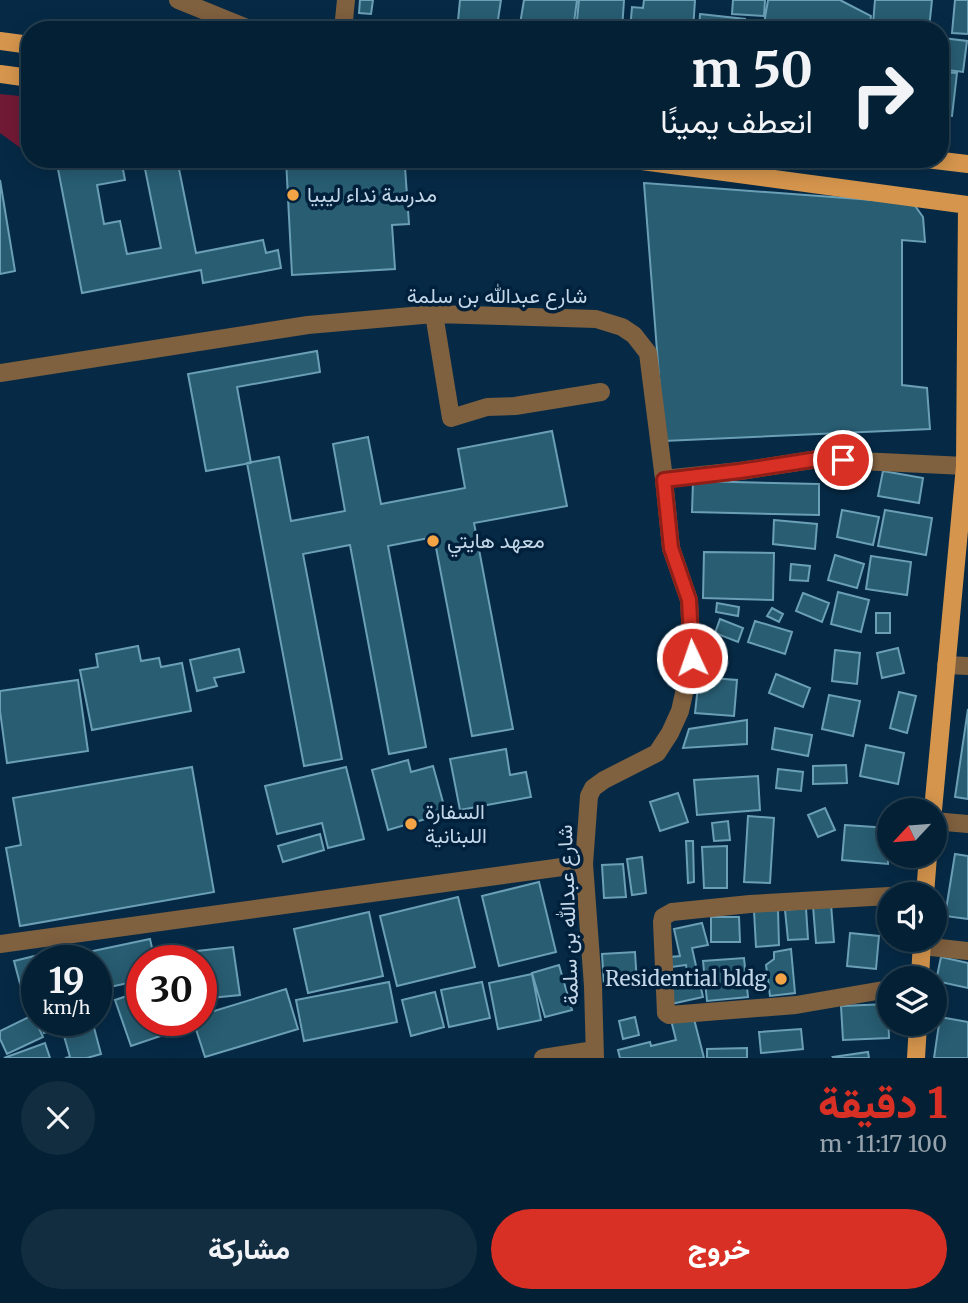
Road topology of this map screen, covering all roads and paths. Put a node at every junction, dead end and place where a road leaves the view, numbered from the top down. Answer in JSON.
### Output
{"nodes":[{"id":1,"x":178,"y":0,"type":"edge"},
{"id":2,"x":346,"y":0,"type":"edge"},
{"id":3,"x":229,"y":21,"type":"edge"},
{"id":4,"x":344,"y":21,"type":"edge"},
{"id":5,"x":0,"y":41,"type":"edge"},
{"id":6,"x":21,"y":44,"type":"edge"},
{"id":7,"x":0,"y":74,"type":"edge"},
{"id":8,"x":21,"y":77,"type":"edge"},
{"id":9,"x":949,"y":162,"type":"edge"},
{"id":10,"x":968,"y":164,"type":"edge"},
{"id":11,"x":694,"y":168,"type":"edge"},
{"id":12,"x":967,"y":205,"type":"edge"},
{"id":13,"x":434,"y":314,"type":"junction"},
{"id":14,"x":0,"y":373,"type":"edge"},
{"id":15,"x":601,"y":392,"type":"dead end"},
{"id":16,"x":965,"y":471,"type":"edge"},
{"id":17,"x":664,"y":480,"type":"junction"},
{"id":18,"x":946,"y":665,"type":"junction"},
{"id":19,"x":968,"y":666,"type":"edge"},
{"id":20,"x":934,"y":798,"type":"edge"},
{"id":21,"x":947,"y":822,"type":"edge"},
{"id":22,"x":968,"y":824,"type":"edge"},
{"id":23,"x":584,"y":864,"type":"junction"},
{"id":24,"x":877,"y":896,"type":"edge"},
{"id":25,"x":0,"y":944,"type":"edge"},
{"id":26,"x":947,"y":947,"type":"edge"},
{"id":27,"x":968,"y":951,"type":"edge"},
{"id":28,"x":877,"y":991,"type":"edge"},
{"id":29,"x":917,"y":1036,"type":"edge"},
{"id":30,"x":595,"y":1054,"type":"edge"},
{"id":31,"x":543,"y":1058,"type":"edge"},
{"id":32,"x":916,"y":1058,"type":"edge"}],
"edges":[{"from":1,"to":3,"type":"street"},
{"from":2,"to":4,"type":"street"},
{"from":5,"to":6,"type":"main road"},
{"from":7,"to":8,"type":"main road"},
{"from":9,"to":10,"type":"main road"},
{"from":11,"to":12,"type":"main road"},
{"from":12,"to":16,"type":"main road"},
{"from":13,"to":14,"type":"street","name":"شارع عبدالله بن سلمة"},
{"from":13,"to":15,"type":"street"},
{"from":13,"to":17,"type":"street","name":"شارع عبدالله بن سلمة"},
{"from":16,"to":17,"type":"street"},
{"from":16,"to":18,"type":"main road"},
{"from":17,"to":23,"type":"street","name":"شارع عبدالله بن سلمة"},
{"from":18,"to":19,"type":"street"},
{"from":18,"to":20,"type":"main road"},
{"from":21,"to":22,"type":"street"},
{"from":23,"to":25,"type":"street"},
{"from":23,"to":30,"type":"street","name":"شارع عبدالله بن سلمة"},
{"from":24,"to":28,"type":"street"},
{"from":26,"to":27,"type":"street"},
{"from":29,"to":32,"type":"main road"},
{"from":30,"to":31,"type":"street"}]}
